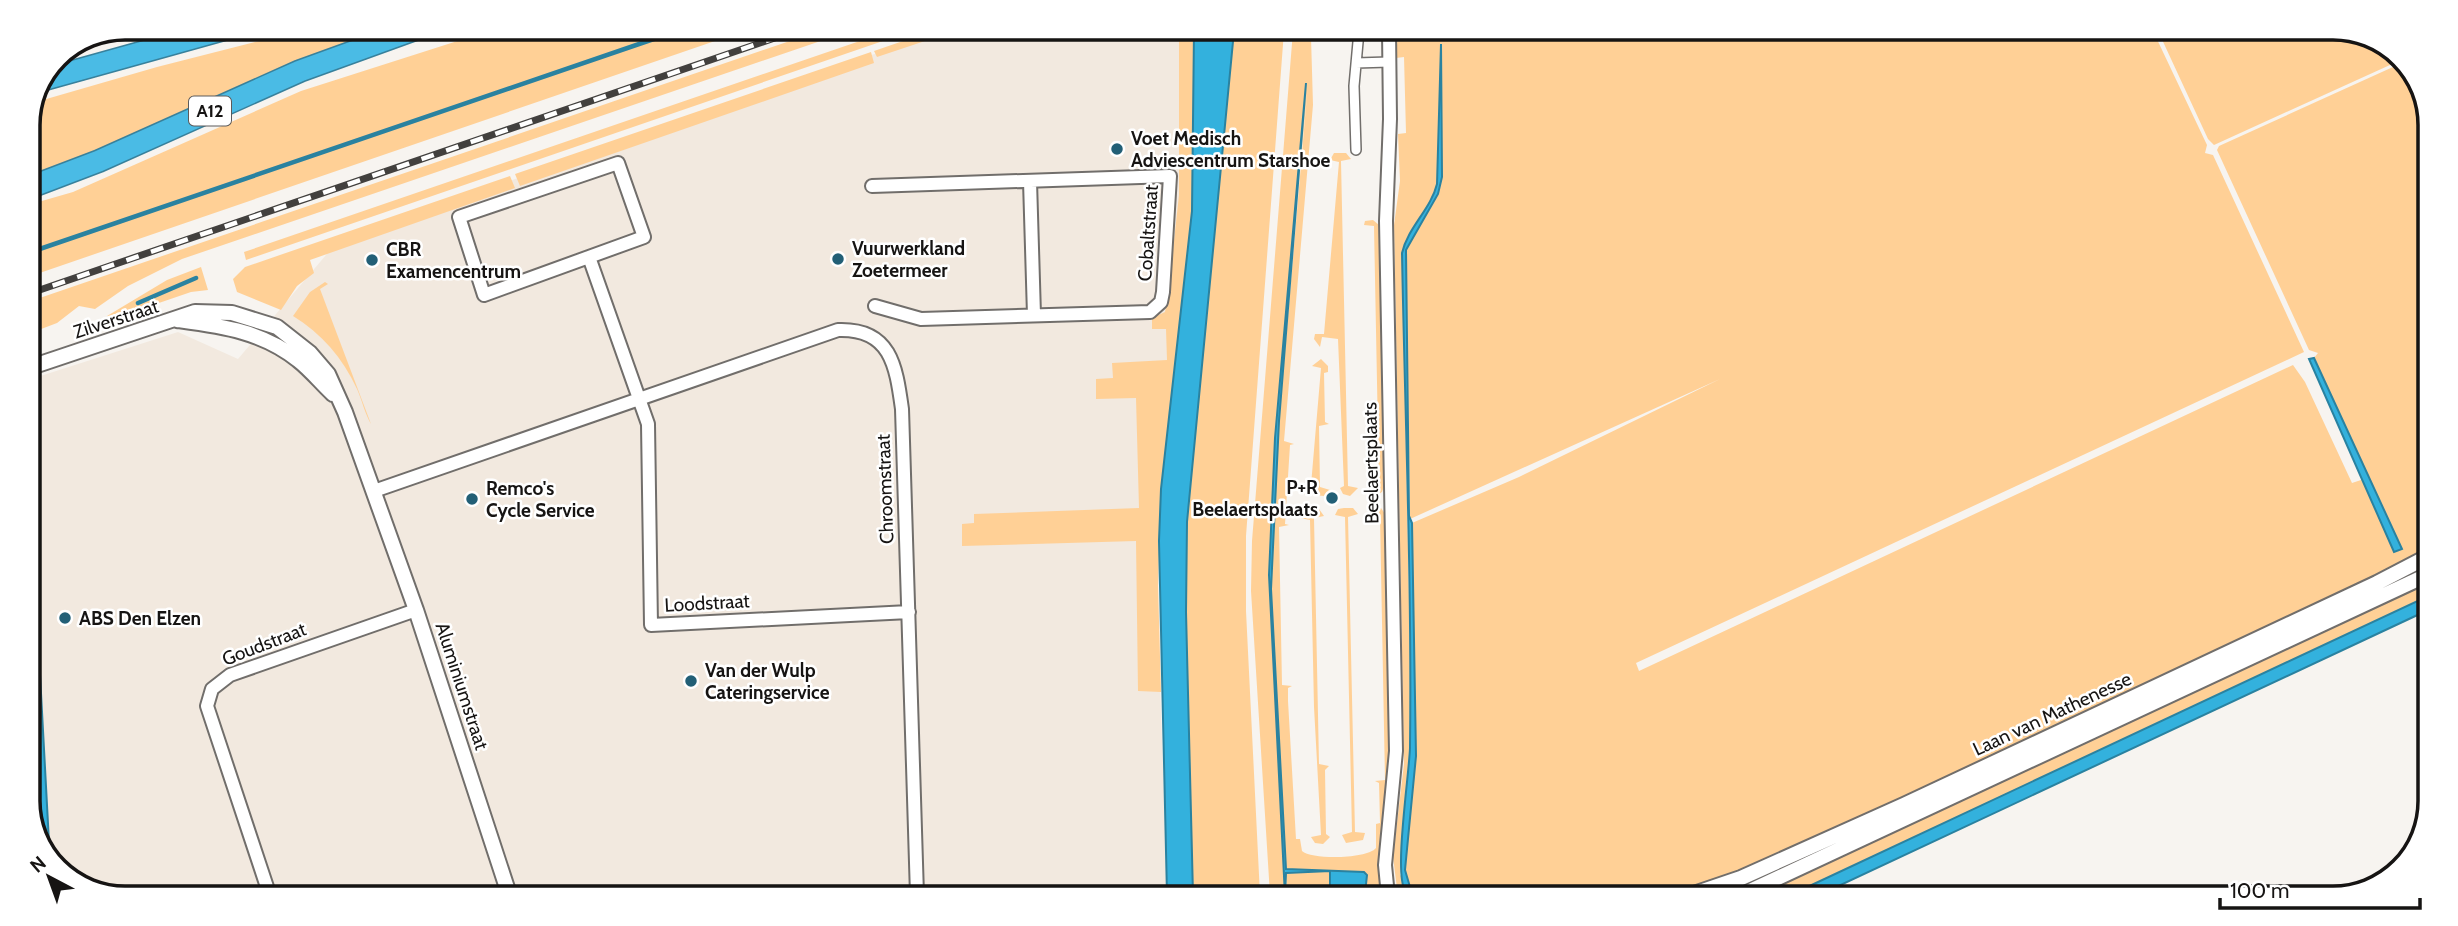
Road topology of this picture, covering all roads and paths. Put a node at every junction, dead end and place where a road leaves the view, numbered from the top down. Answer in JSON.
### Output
{"nodes":[{"id":1,"x":186,"y":40,"type":"edge"},
{"id":2,"x":386,"y":40,"type":"edge"},
{"id":3,"x":1358,"y":40,"type":"edge"},
{"id":4,"x":1389,"y":40,"type":"edge"},
{"id":5,"x":1389,"y":62,"type":"junction"},
{"id":6,"x":1356,"y":63,"type":"junction"},
{"id":7,"x":55,"y":76,"type":"edge"},
{"id":8,"x":1356,"y":150,"type":"dead end"},
{"id":9,"x":1030,"y":181,"type":"junction"},
{"id":10,"x":40,"y":183,"type":"edge"},
{"id":11,"x":872,"y":186,"type":"dead end"},
{"id":12,"x":589,"y":257,"type":"junction"},
{"id":13,"x":875,"y":306,"type":"dead end"},
{"id":14,"x":1034,"y":315,"type":"junction"},
{"id":15,"x":40,"y":364,"type":"edge"},
{"id":16,"x":639,"y":399,"type":"junction"},
{"id":17,"x":374,"y":491,"type":"junction"},
{"id":18,"x":2418,"y":562,"type":"edge"},
{"id":19,"x":2418,"y":579,"type":"edge"},
{"id":20,"x":416,"y":610,"type":"junction"},
{"id":21,"x":909,"y":612,"type":"junction"},
{"id":22,"x":267,"y":886,"type":"edge"},
{"id":23,"x":506,"y":886,"type":"edge"},
{"id":24,"x":917,"y":886,"type":"edge"},
{"id":25,"x":1388,"y":886,"type":"edge"},
{"id":26,"x":1720,"y":886,"type":"edge"},
{"id":27,"x":1761,"y":886,"type":"edge"}],
"edges":[{"from":1,"to":7,"type":"highway"},
{"from":2,"to":10,"type":"highway","number":"A12"},
{"from":3,"to":6,"type":"street"},
{"from":4,"to":5,"type":"street","name":"Beelaertsplaats"},
{"from":5,"to":6,"type":"street"},
{"from":5,"to":25,"type":"street","name":"Beelaertsplaats"},
{"from":6,"to":8,"type":"street"},
{"from":9,"to":11,"type":"street","name":"Cobaltstraat"},
{"from":9,"to":14,"type":"street"},
{"from":9,"to":14,"type":"street","name":"Cobaltstraat"},
{"from":12,"to":12,"type":"street"},
{"from":12,"to":16,"type":"street"},
{"from":13,"to":14,"type":"street","name":"Cobaltstraat"},
{"from":15,"to":17,"type":"street","name":"Zilverstraat"},
{"from":16,"to":17,"type":"street","name":"Chroomstraat"},
{"from":16,"to":21,"type":"street","name":"Loodstraat"},
{"from":16,"to":21,"type":"street","name":"Chroomstraat"},
{"from":17,"to":20,"type":"street","name":"Aluminiumstraat"},
{"from":18,"to":26,"type":"street","name":"Laan van Mathenesse"},
{"from":19,"to":27,"type":"street","name":"Laan van Mathenesse"},
{"from":20,"to":22,"type":"street","name":"Goudstraat"},
{"from":20,"to":23,"type":"street","name":"Aluminiumstraat"},
{"from":21,"to":24,"type":"street","name":"Chroomstraat"}]}
